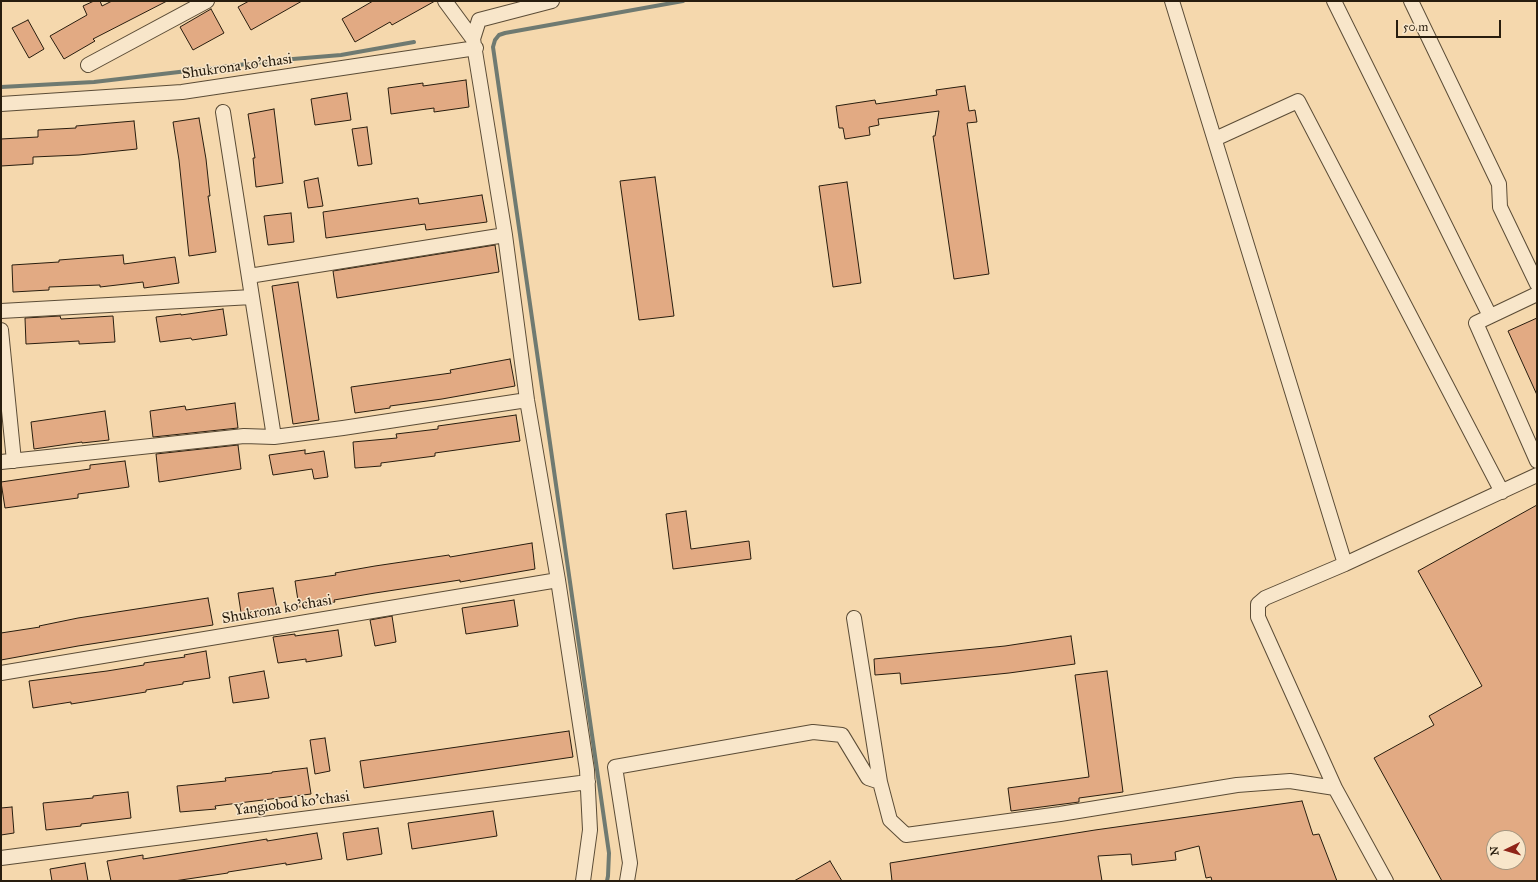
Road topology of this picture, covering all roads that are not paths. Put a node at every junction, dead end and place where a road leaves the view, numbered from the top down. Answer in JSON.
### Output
{"nodes":[{"id":1,"x":207,"y":1,"type":"edge"},
{"id":2,"x":445,"y":1,"type":"edge"},
{"id":3,"x":552,"y":1,"type":"edge"},
{"id":4,"x":1172,"y":1,"type":"edge"},
{"id":5,"x":1334,"y":1,"type":"edge"},
{"id":6,"x":1411,"y":1,"type":"edge"},
{"id":7,"x":474,"y":44,"type":"junction"},
{"id":8,"x":88,"y":65,"type":"dead end"},
{"id":9,"x":1,"y":104,"type":"edge"},
{"id":10,"x":223,"y":112,"type":"dead end"},
{"id":11,"x":1215,"y":139,"type":"junction"},
{"id":12,"x":505,"y":236,"type":"junction"},
{"id":13,"x":249,"y":276,"type":"junction"},
{"id":14,"x":1537,"y":284,"type":"edge"},
{"id":15,"x":1537,"y":294,"type":"edge"},
{"id":16,"x":252,"y":297,"type":"junction"},
{"id":17,"x":1,"y":311,"type":"edge"},
{"id":18,"x":1490,"y":316,"type":"junction"},
{"id":19,"x":1,"y":330,"type":"edge"},
{"id":20,"x":527,"y":400,"type":"junction"},
{"id":21,"x":274,"y":437,"type":"junction"},
{"id":22,"x":7,"y":461,"type":"edge"},
{"id":23,"x":1537,"y":461,"type":"edge"},
{"id":24,"x":1537,"y":475,"type":"edge"},
{"id":25,"x":1502,"y":492,"type":"junction"},
{"id":26,"x":1345,"y":564,"type":"junction"},
{"id":27,"x":558,"y":580,"type":"junction"},
{"id":28,"x":854,"y":618,"type":"dead end"},
{"id":29,"x":1,"y":673,"type":"edge"},
{"id":30,"x":588,"y":782,"type":"junction"},
{"id":31,"x":880,"y":782,"type":"junction"},
{"id":32,"x":1334,"y":788,"type":"junction"},
{"id":33,"x":1,"y":858,"type":"edge"},
{"id":34,"x":582,"y":881,"type":"edge"},
{"id":35,"x":627,"y":881,"type":"edge"},
{"id":36,"x":1386,"y":881,"type":"edge"}],
"edges":[{"from":1,"to":8,"type":"street"},
{"from":2,"to":7,"type":"street"},
{"from":3,"to":7,"type":"street"},
{"from":4,"to":11,"type":"street"},
{"from":5,"to":18,"type":"street"},
{"from":6,"to":14,"type":"street"},
{"from":7,"to":9,"type":"street","name":"Shukrona ko'chasi"},
{"from":7,"to":12,"type":"street"},
{"from":10,"to":13,"type":"street"},
{"from":11,"to":25,"type":"street"},
{"from":11,"to":26,"type":"street"},
{"from":12,"to":13,"type":"street"},
{"from":12,"to":20,"type":"street"},
{"from":13,"to":16,"type":"street"},
{"from":15,"to":18,"type":"street"},
{"from":16,"to":17,"type":"street"},
{"from":16,"to":21,"type":"street"},
{"from":18,"to":23,"type":"street"},
{"from":19,"to":22,"type":"street"},
{"from":20,"to":21,"type":"street"},
{"from":20,"to":27,"type":"street"},
{"from":21,"to":22,"type":"street"},
{"from":24,"to":25,"type":"street"},
{"from":25,"to":26,"type":"street"},
{"from":26,"to":32,"type":"street"},
{"from":27,"to":29,"type":"street","name":"Shukrona ko'chasi"},
{"from":27,"to":30,"type":"street"},
{"from":28,"to":31,"type":"street"},
{"from":30,"to":33,"type":"street","name":"Yangiobod ko'chasi"},
{"from":30,"to":34,"type":"street"},
{"from":31,"to":32,"type":"street"},
{"from":31,"to":35,"type":"street"},
{"from":32,"to":36,"type":"street"}]}
